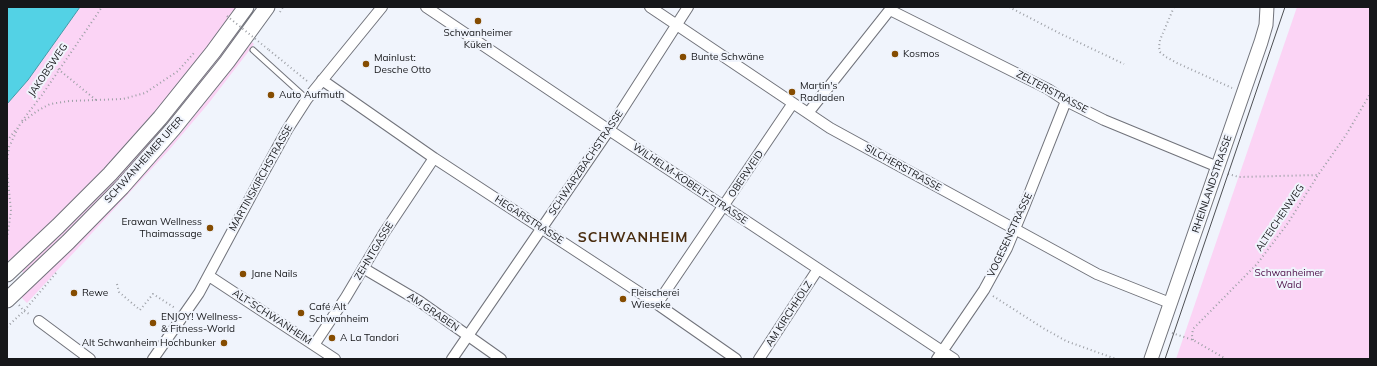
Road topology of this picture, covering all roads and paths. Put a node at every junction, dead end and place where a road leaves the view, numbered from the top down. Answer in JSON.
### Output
{"nodes":[{"id":1,"x":102,"y":7,"type":"edge"},
{"id":2,"x":246,"y":7,"type":"edge"},
{"id":3,"x":267,"y":7,"type":"edge"},
{"id":4,"x":382,"y":7,"type":"edge"},
{"id":5,"x":426,"y":7,"type":"edge"},
{"id":6,"x":650,"y":7,"type":"edge"},
{"id":7,"x":688,"y":7,"type":"edge"},
{"id":8,"x":1010,"y":7,"type":"edge"},
{"id":9,"x":1174,"y":7,"type":"edge"},
{"id":10,"x":1267,"y":7,"type":"edge"},
{"id":11,"x":891,"y":9,"type":"edge"},
{"id":12,"x":227,"y":16,"type":"dead end"},
{"id":13,"x":676,"y":25,"type":"junction"},
{"id":14,"x":253,"y":50,"type":"dead end"},
{"id":15,"x":1124,"y":64,"type":"dead end"},
{"id":16,"x":58,"y":69,"type":"junction"},
{"id":17,"x":178,"y":71,"type":"dead end"},
{"id":18,"x":319,"y":84,"type":"junction"},
{"id":19,"x":1243,"y":93,"type":"junction"},
{"id":20,"x":1370,"y":94,"type":"edge"},
{"id":21,"x":307,"y":99,"type":"junction"},
{"id":22,"x":97,"y":100,"type":"junction"},
{"id":23,"x":1066,"y":101,"type":"junction"},
{"id":24,"x":794,"y":103,"type":"junction"},
{"id":25,"x":808,"y":113,"type":"junction"},
{"id":26,"x":20,"y":124,"type":"junction"},
{"id":27,"x":609,"y":130,"type":"junction"},
{"id":28,"x":7,"y":141,"type":"edge"},
{"id":29,"x":434,"y":158,"type":"junction"},
{"id":30,"x":7,"y":163,"type":"edge"},
{"id":31,"x":1218,"y":167,"type":"junction"},
{"id":32,"x":7,"y":170,"type":"edge"},
{"id":33,"x":1318,"y":175,"type":"junction"},
{"id":34,"x":1213,"y":181,"type":"junction"},
{"id":35,"x":724,"y":207,"type":"junction"},
{"id":36,"x":541,"y":228,"type":"junction"},
{"id":37,"x":1015,"y":230,"type":"junction"},
{"id":38,"x":7,"y":239,"type":"edge"},
{"id":39,"x":363,"y":268,"type":"junction"},
{"id":40,"x":818,"y":269,"type":"junction"},
{"id":41,"x":7,"y":274,"type":"edge"},
{"id":42,"x":208,"y":276,"type":"junction"},
{"id":43,"x":117,"y":284,"type":"dead end"},
{"id":44,"x":984,"y":290,"type":"junction"},
{"id":45,"x":9,"y":298,"type":"edge"},
{"id":46,"x":1170,"y":303,"type":"junction"},
{"id":47,"x":658,"y":304,"type":"junction"},
{"id":48,"x":184,"y":315,"type":"junction"},
{"id":49,"x":39,"y":321,"type":"joint"},
{"id":50,"x":1170,"y":332,"type":"dead end"},
{"id":51,"x":467,"y":336,"type":"junction"},
{"id":52,"x":1193,"y":340,"type":"junction"},
{"id":53,"x":318,"y":352,"type":"edge"},
{"id":54,"x":940,"y":355,"type":"edge"},
{"id":55,"x":90,"y":359,"type":"edge"},
{"id":56,"x":153,"y":359,"type":"edge"},
{"id":57,"x":335,"y":359,"type":"edge"},
{"id":58,"x":452,"y":359,"type":"edge"},
{"id":59,"x":501,"y":359,"type":"edge"},
{"id":60,"x":736,"y":359,"type":"edge"},
{"id":61,"x":759,"y":359,"type":"edge"},
{"id":62,"x":954,"y":359,"type":"edge"},
{"id":63,"x":1116,"y":359,"type":"edge"},
{"id":64,"x":1151,"y":359,"type":"edge"},
{"id":65,"x":1226,"y":359,"type":"edge"}],
"edges":[{"from":1,"to":16,"type":"path","name":"JAKOBSWEG"},
{"from":2,"to":41,"type":"main road","name":"SCHWANHEIMER UFER"},
{"from":3,"to":45,"type":"main road","name":"SCHWANHEIMER UFER"},
{"from":4,"to":18,"type":"street","name":"MARTINSKIRCHSTRASSE"},
{"from":5,"to":27,"type":"street","name":"WILHELM-KOBELT-STRASSE"},
{"from":6,"to":13,"type":"street","name":"SILCHERSTRASSE"},
{"from":7,"to":13,"type":"street","name":"SCHWARZBACHSTRASSE"},
{"from":8,"to":15,"type":"path"},
{"from":9,"to":19,"type":"path"},
{"from":10,"to":19,"type":"street","name":"RHEINLANDSTRASSE"},
{"from":11,"to":23,"type":"street","name":"ZELTERSTRASSE"},
{"from":11,"to":25,"type":"street"},
{"from":12,"to":18,"type":"path","bridge":true},
{"from":13,"to":24,"type":"street","name":"SILCHERSTRASSE"},
{"from":13,"to":27,"type":"street","name":"SCHWARZBACHSTRASSE"},
{"from":14,"to":21,"type":"lane"},
{"from":16,"to":22,"type":"path"},
{"from":16,"to":26,"type":"path","name":"JAKOBSWEG"},
{"from":17,"to":22,"type":"path"},
{"from":18,"to":21,"type":"street","name":"MARTINSKIRCHSTRASSE"},
{"from":18,"to":29,"type":"street","name":"HEGARSTRASSE"},
{"from":19,"to":31,"type":"street","name":"RHEINLANDSTRASSE"},
{"from":20,"to":33,"type":"path","name":"ALTEICHENWEG"},
{"from":21,"to":42,"type":"street","name":"MARTINSKIRCHSTRASSE"},
{"from":22,"to":26,"type":"path"},
{"from":23,"to":31,"type":"street","name":"ZELTERSTRASSE"},
{"from":23,"to":37,"type":"street","name":"VOGESENSTRASSE"},
{"from":24,"to":25,"type":"street","name":"SILCHERSTRASSE"},
{"from":24,"to":35,"type":"street","name":"OBERWEID"},
{"from":25,"to":37,"type":"street","name":"SILCHERSTRASSE"},
{"from":26,"to":28,"type":"path","name":"JAKOBSWEG"},
{"from":26,"to":30,"type":"path"},
{"from":27,"to":35,"type":"street","name":"WILHELM-KOBELT-STRASSE"},
{"from":27,"to":36,"type":"street","name":"SCHWARZBACHSTRASSE"},
{"from":29,"to":36,"type":"street","name":"HEGARSTRASSE"},
{"from":29,"to":39,"type":"street","name":"ZEHNTGASSE"},
{"from":31,"to":34,"type":"street","name":"RHEINLANDSTRASSE"},
{"from":32,"to":38,"type":"path"},
{"from":33,"to":34,"type":"path"},
{"from":33,"to":52,"type":"path","name":"ALTEICHENWEG"},
{"from":34,"to":46,"type":"street","name":"RHEINLANDSTRASSE"},
{"from":35,"to":40,"type":"street","name":"WILHELM-KOBELT-STRASSE"},
{"from":35,"to":47,"type":"street","name":"OBERWEID"},
{"from":36,"to":47,"type":"street","name":"HEGARSTRASSE"},
{"from":36,"to":51,"type":"street","name":"SCHWARZBACHSTRASSE"},
{"from":37,"to":44,"type":"street","name":"VOGESENSTRASSE"},
{"from":37,"to":46,"type":"street","name":"SILCHERSTRASSE"},
{"from":39,"to":51,"type":"street","name":"AM GRABEN"},
{"from":39,"to":53,"type":"street","name":"ZEHNTGASSE"},
{"from":40,"to":54,"type":"street","name":"WILHELM-KOBELT-STRASSE"},
{"from":40,"to":61,"type":"street","name":"AM KIRCHHOLZ"},
{"from":42,"to":48,"type":"street","name":"MARTINSKIRCHSTRASSE"},
{"from":42,"to":53,"type":"street","name":"ALT-SCHWANHEIM"},
{"from":43,"to":48,"type":"path"},
{"from":44,"to":54,"type":"street","name":"VOGESENSTRASSE"},
{"from":44,"to":63,"type":"path"},
{"from":45,"to":49,"type":"path"},
{"from":46,"to":64,"type":"street","name":"RHEINLANDSTRASSE"},
{"from":47,"to":60,"type":"street","name":"HEGARSTRASSE"},
{"from":48,"to":56,"type":"street","name":"MARTINSKIRCHSTRASSE"},
{"from":49,"to":55,"type":"street"},
{"from":50,"to":52,"type":"path"},
{"from":51,"to":58,"type":"street","name":"SCHWARZBACHSTRASSE"},
{"from":51,"to":59,"type":"street","name":"AM GRABEN"},
{"from":52,"to":65,"type":"path"},
{"from":53,"to":57,"type":"street","name":"ALT-SCHWANHEIM"},
{"from":54,"to":62,"type":"street","name":"WILHELM-KOBELT-STRASSE"}]}
